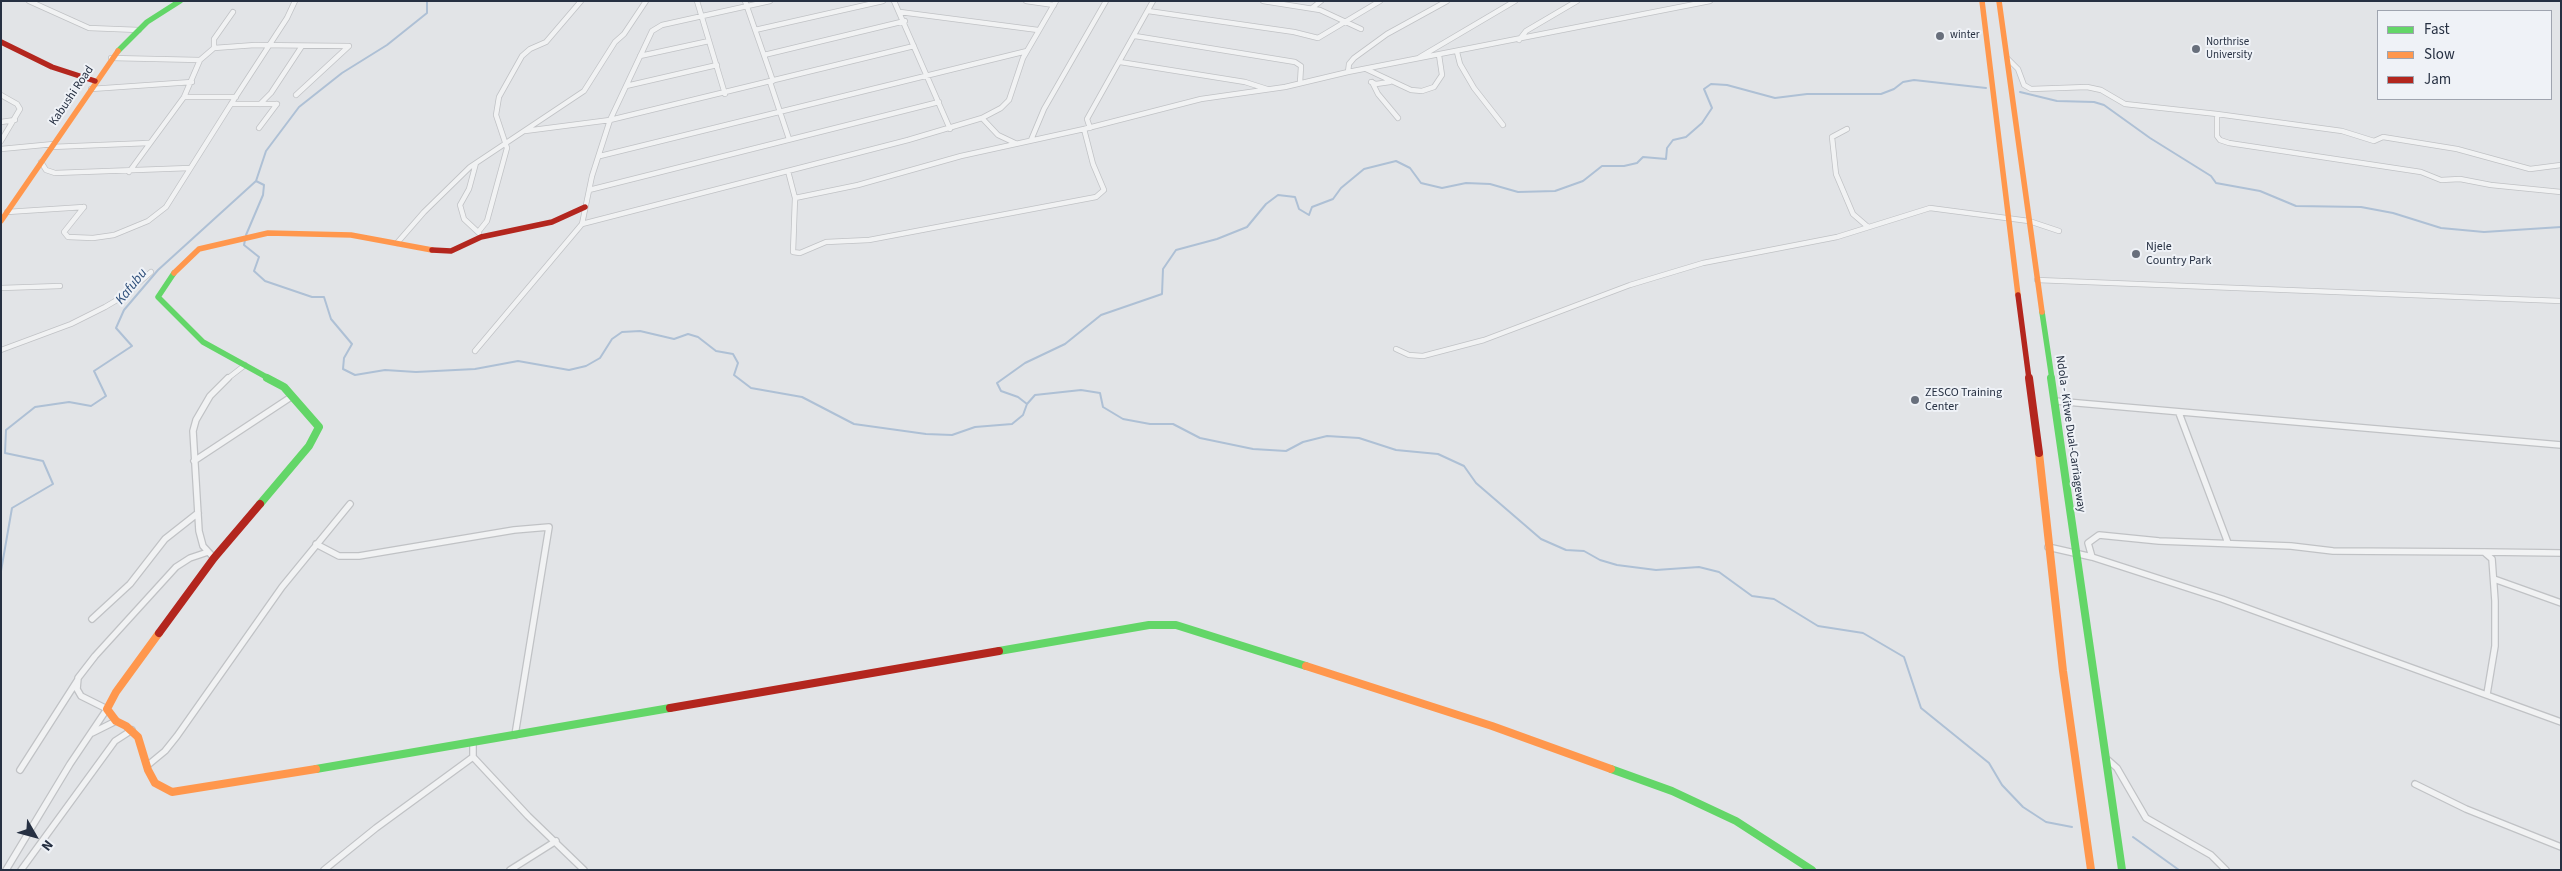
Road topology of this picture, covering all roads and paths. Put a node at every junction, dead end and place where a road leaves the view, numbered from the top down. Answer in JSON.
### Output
{"nodes":[{"id":1,"x":29,"y":1,"type":"edge"},
{"id":2,"x":180,"y":1,"type":"edge"},
{"id":3,"x":295,"y":1,"type":"edge"},
{"id":4,"x":581,"y":1,"type":"edge"},
{"id":5,"x":646,"y":1,"type":"edge"},
{"id":6,"x":697,"y":1,"type":"edge"},
{"id":7,"x":745,"y":1,"type":"edge"},
{"id":8,"x":770,"y":1,"type":"edge"},
{"id":9,"x":883,"y":1,"type":"edge"},
{"id":10,"x":894,"y":1,"type":"edge"},
{"id":11,"x":1026,"y":1,"type":"edge"},
{"id":12,"x":1106,"y":1,"type":"edge"},
{"id":13,"x":1153,"y":1,"type":"edge"},
{"id":14,"x":1263,"y":1,"type":"edge"},
{"id":15,"x":1320,"y":1,"type":"edge"},
{"id":16,"x":1380,"y":1,"type":"edge"},
{"id":17,"x":1447,"y":1,"type":"edge"},
{"id":18,"x":1515,"y":1,"type":"edge"},
{"id":19,"x":1577,"y":1,"type":"edge"},
{"id":20,"x":1710,"y":1,"type":"edge"},
{"id":21,"x":1982,"y":1,"type":"edge"},
{"id":22,"x":1999,"y":1,"type":"edge"},
{"id":23,"x":1055,"y":3,"type":"edge"},
{"id":24,"x":746,"y":7,"type":"junction"},
{"id":25,"x":1312,"y":8,"type":"junction"},
{"id":26,"x":1148,"y":11,"type":"junction"},
{"id":27,"x":233,"y":12,"type":"dead end"},
{"id":28,"x":900,"y":12,"type":"junction"},
{"id":29,"x":701,"y":17,"type":"junction"},
{"id":30,"x":1345,"y":21,"type":"junction"},
{"id":31,"x":905,"y":22,"type":"junction"},
{"id":32,"x":1361,"y":29,"type":"dead end"},
{"id":33,"x":139,"y":30,"type":"junction"},
{"id":34,"x":755,"y":30,"type":"junction"},
{"id":35,"x":1038,"y":30,"type":"junction"},
{"id":36,"x":1135,"y":36,"type":"junction"},
{"id":37,"x":1519,"y":40,"type":"junction"},
{"id":38,"x":709,"y":41,"type":"junction"},
{"id":39,"x":1,"y":42,"type":"edge"},
{"id":40,"x":268,"y":45,"type":"junction"},
{"id":41,"x":302,"y":46,"type":"junction"},
{"id":42,"x":914,"y":46,"type":"junction"},
{"id":43,"x":214,"y":48,"type":"junction"},
{"id":44,"x":1027,"y":51,"type":"junction"},
{"id":45,"x":1457,"y":52,"type":"junction"},
{"id":46,"x":764,"y":55,"type":"junction"},
{"id":47,"x":1439,"y":55,"type":"junction"},
{"id":48,"x":640,"y":56,"type":"junction"},
{"id":49,"x":111,"y":58,"type":"junction"},
{"id":50,"x":1417,"y":59,"type":"junction"},
{"id":51,"x":2008,"y":59,"type":"junction"},
{"id":52,"x":200,"y":60,"type":"junction"},
{"id":53,"x":1120,"y":62,"type":"junction"},
{"id":54,"x":717,"y":65,"type":"junction"},
{"id":55,"x":1366,"y":69,"type":"junction"},
{"id":56,"x":1348,"y":72,"type":"junction"},
{"id":57,"x":1373,"y":74,"type":"junction"},
{"id":58,"x":926,"y":76,"type":"junction"},
{"id":59,"x":95,"y":81,"type":"junction"},
{"id":60,"x":1390,"y":81,"type":"junction"},
{"id":61,"x":192,"y":82,"type":"junction"},
{"id":62,"x":771,"y":82,"type":"junction"},
{"id":63,"x":1372,"y":82,"type":"junction"},
{"id":64,"x":1300,"y":83,"type":"junction"},
{"id":65,"x":626,"y":86,"type":"junction"},
{"id":66,"x":90,"y":89,"type":"junction"},
{"id":67,"x":1268,"y":90,"type":"junction"},
{"id":68,"x":1,"y":94,"type":"edge"},
{"id":69,"x":296,"y":94,"type":"dead end"},
{"id":70,"x":725,"y":94,"type":"junction"},
{"id":71,"x":236,"y":97,"type":"junction"},
{"id":72,"x":184,"y":98,"type":"junction"},
{"id":73,"x":938,"y":102,"type":"junction"},
{"id":74,"x":231,"y":104,"type":"junction"},
{"id":75,"x":260,"y":104,"type":"junction"},
{"id":76,"x":780,"y":111,"type":"junction"},
{"id":77,"x":2217,"y":114,"type":"junction"},
{"id":78,"x":982,"y":118,"type":"junction"},
{"id":79,"x":1398,"y":118,"type":"dead end"},
{"id":80,"x":15,"y":120,"type":"junction"},
{"id":81,"x":610,"y":120,"type":"junction"},
{"id":82,"x":1,"y":122,"type":"edge"},
{"id":83,"x":1503,"y":125,"type":"dead end"},
{"id":84,"x":258,"y":128,"type":"dead end"},
{"id":85,"x":950,"y":128,"type":"junction"},
{"id":86,"x":1087,"y":128,"type":"junction"},
{"id":87,"x":1847,"y":129,"type":"dead end"},
{"id":88,"x":525,"y":131,"type":"junction"},
{"id":89,"x":789,"y":139,"type":"junction"},
{"id":90,"x":1031,"y":140,"type":"junction"},
{"id":91,"x":1,"y":141,"type":"edge"},
{"id":92,"x":506,"y":142,"type":"junction"},
{"id":93,"x":149,"y":143,"type":"junction"},
{"id":94,"x":1017,"y":143,"type":"junction"},
{"id":95,"x":53,"y":146,"type":"junction"},
{"id":96,"x":1,"y":149,"type":"edge"},
{"id":97,"x":600,"y":156,"type":"junction"},
{"id":98,"x":41,"y":162,"type":"junction"},
{"id":99,"x":476,"y":163,"type":"junction"},
{"id":100,"x":2561,"y":165,"type":"edge"},
{"id":101,"x":190,"y":168,"type":"junction"},
{"id":102,"x":788,"y":171,"type":"junction"},
{"id":103,"x":129,"y":172,"type":"junction"},
{"id":104,"x":589,"y":190,"type":"junction"},
{"id":105,"x":2561,"y":192,"type":"edge"},
{"id":106,"x":795,"y":198,"type":"junction"},
{"id":107,"x":585,"y":207,"type":"junction"},
{"id":108,"x":7,"y":212,"type":"junction"},
{"id":109,"x":2008,"y":218,"type":"junction"},
{"id":110,"x":1,"y":221,"type":"edge"},
{"id":111,"x":2029,"y":221,"type":"junction"},
{"id":112,"x":582,"y":224,"type":"junction"},
{"id":113,"x":1868,"y":227,"type":"junction"},
{"id":114,"x":2059,"y":231,"type":"dead end"},
{"id":115,"x":480,"y":234,"type":"junction"},
{"id":116,"x":397,"y":243,"type":"junction"},
{"id":117,"x":151,"y":272,"type":"dead end"},
{"id":118,"x":2038,"y":280,"type":"junction"},
{"id":119,"x":60,"y":286,"type":"dead end"},
{"id":120,"x":1,"y":288,"type":"edge"},
{"id":121,"x":2561,"y":301,"type":"edge"},
{"id":122,"x":1396,"y":349,"type":"dead end"},
{"id":123,"x":1,"y":350,"type":"edge"},
{"id":124,"x":475,"y":351,"type":"dead end"},
{"id":125,"x":245,"y":365,"type":"junction"},
{"id":126,"x":292,"y":397,"type":"junction"},
{"id":127,"x":2055,"y":401,"type":"junction"},
{"id":128,"x":2179,"y":412,"type":"junction"},
{"id":129,"x":2561,"y":445,"type":"edge"},
{"id":130,"x":194,"y":461,"type":"junction"},
{"id":131,"x":350,"y":504,"type":"dead end"},
{"id":132,"x":198,"y":514,"type":"junction"},
{"id":133,"x":2228,"y":542,"type":"junction"},
{"id":134,"x":316,"y":544,"type":"junction"},
{"id":135,"x":2048,"y":547,"type":"junction"},
{"id":136,"x":208,"y":552,"type":"junction"},
{"id":137,"x":2484,"y":552,"type":"junction"},
{"id":138,"x":2561,"y":553,"type":"edge"},
{"id":139,"x":2076,"y":554,"type":"junction"},
{"id":140,"x":2092,"y":557,"type":"junction"},
{"id":141,"x":214,"y":558,"type":"junction"},
{"id":142,"x":2494,"y":579,"type":"junction"},
{"id":143,"x":2561,"y":603,"type":"edge"},
{"id":144,"x":92,"y":619,"type":"dead end"},
{"id":145,"x":78,"y":678,"type":"junction"},
{"id":146,"x":2487,"y":694,"type":"junction"},
{"id":147,"x":107,"y":709,"type":"junction"},
{"id":148,"x":116,"y":721,"type":"junction"},
{"id":149,"x":2561,"y":722,"type":"edge"},
{"id":150,"x":132,"y":730,"type":"junction"},
{"id":151,"x":90,"y":735,"type":"junction"},
{"id":152,"x":515,"y":735,"type":"junction"},
{"id":153,"x":473,"y":742,"type":"junction"},
{"id":154,"x":473,"y":757,"type":"junction"},
{"id":155,"x":2106,"y":758,"type":"junction"},
{"id":156,"x":148,"y":765,"type":"junction"},
{"id":157,"x":20,"y":770,"type":"dead end"},
{"id":158,"x":2414,"y":784,"type":"dead end"},
{"id":159,"x":556,"y":841,"type":"junction"},
{"id":160,"x":2561,"y":848,"type":"edge"},
{"id":161,"x":6,"y":870,"type":"edge"},
{"id":162,"x":21,"y":870,"type":"edge"},
{"id":163,"x":324,"y":870,"type":"edge"},
{"id":164,"x":510,"y":870,"type":"edge"},
{"id":165,"x":584,"y":870,"type":"edge"},
{"id":166,"x":1812,"y":870,"type":"edge"},
{"id":167,"x":2091,"y":870,"type":"edge"},
{"id":168,"x":2122,"y":870,"type":"edge"},
{"id":169,"x":2226,"y":870,"type":"edge"}],
"edges":[{"from":1,"to":33,"type":"street"},
{"from":2,"to":33,"type":"main road","name":"Kabushi Road"},
{"from":3,"to":40,"type":"street"},
{"from":4,"to":92,"type":"street"},
{"from":5,"to":88,"type":"street"},
{"from":6,"to":29,"type":"street"},
{"from":7,"to":24,"type":"street"},
{"from":8,"to":24,"type":"street"},
{"from":9,"to":34,"type":"street"},
{"from":10,"to":28,"type":"street"},
{"from":11,"to":23,"type":"street"},
{"from":12,"to":90,"type":"street"},
{"from":13,"to":26,"type":"street"},
{"from":14,"to":25,"type":"street"},
{"from":15,"to":25,"type":"street"},
{"from":16,"to":30,"type":"street"},
{"from":17,"to":56,"type":"street"},
{"from":18,"to":50,"type":"street"},
{"from":19,"to":37,"type":"street"},
{"from":20,"to":37,"type":"street"},
{"from":21,"to":109,"type":"main road"},
{"from":22,"to":51,"type":"main road","name":"Ndola - Kitwe Dual-Carriageway"},
{"from":23,"to":35,"type":"street"},
{"from":24,"to":29,"type":"street"},
{"from":24,"to":34,"type":"street"},
{"from":25,"to":30,"type":"street"},
{"from":26,"to":30,"type":"street"},
{"from":26,"to":36,"type":"street"},
{"from":27,"to":43,"type":"street"},
{"from":28,"to":31,"type":"street"},
{"from":28,"to":35,"type":"street"},
{"from":29,"to":38,"type":"street"},
{"from":29,"to":48,"type":"street"},
{"from":30,"to":32,"type":"street"},
{"from":31,"to":42,"type":"street"},
{"from":31,"to":46,"type":"street"},
{"from":33,"to":49,"type":"main road","name":"Kabushi Road"},
{"from":34,"to":46,"type":"street"},
{"from":35,"to":44,"type":"street"},
{"from":36,"to":53,"type":"street"},
{"from":36,"to":64,"type":"street"},
{"from":37,"to":45,"type":"street"},
{"from":38,"to":48,"type":"street"},
{"from":38,"to":54,"type":"street"},
{"from":39,"to":59,"type":"main road"},
{"from":40,"to":41,"type":"street"},
{"from":40,"to":43,"type":"street"},
{"from":40,"to":71,"type":"street"},
{"from":41,"to":69,"type":"street"},
{"from":41,"to":75,"type":"street"},
{"from":42,"to":58,"type":"street"},
{"from":42,"to":62,"type":"street"},
{"from":43,"to":52,"type":"street"},
{"from":44,"to":58,"type":"street"},
{"from":44,"to":78,"type":"street"},
{"from":45,"to":47,"type":"street"},
{"from":45,"to":83,"type":"street"},
{"from":46,"to":62,"type":"street"},
{"from":47,"to":50,"type":"street"},
{"from":47,"to":60,"type":"street"},
{"from":48,"to":65,"type":"street"},
{"from":49,"to":52,"type":"street"},
{"from":49,"to":59,"type":"main road","name":"Kabushi Road"},
{"from":50,"to":55,"type":"street"},
{"from":51,"to":77,"type":"street"},
{"from":51,"to":111,"type":"main road","name":"Ndola - Kitwe Dual-Carriageway"},
{"from":52,"to":61,"type":"street"},
{"from":53,"to":67,"type":"street"},
{"from":53,"to":86,"type":"street"},
{"from":54,"to":65,"type":"street"},
{"from":54,"to":70,"type":"street"},
{"from":55,"to":56,"type":"street"},
{"from":55,"to":57,"type":"street"},
{"from":56,"to":64,"type":"street"},
{"from":57,"to":60,"type":"street"},
{"from":57,"to":63,"type":"street"},
{"from":58,"to":73,"type":"street"},
{"from":58,"to":76,"type":"street"},
{"from":59,"to":66,"type":"main road","name":"Kabushi Road"},
{"from":60,"to":63,"type":"street"},
{"from":61,"to":66,"type":"street"},
{"from":61,"to":72,"type":"street"},
{"from":62,"to":70,"type":"street"},
{"from":62,"to":76,"type":"street"},
{"from":63,"to":79,"type":"street"},
{"from":64,"to":67,"type":"street"},
{"from":65,"to":81,"type":"street"},
{"from":66,"to":95,"type":"main road","name":"Kabushi Road"},
{"from":67,"to":86,"type":"street"},
{"from":68,"to":80,"type":"street"},
{"from":70,"to":81,"type":"street"},
{"from":71,"to":72,"type":"street"},
{"from":71,"to":74,"type":"street"},
{"from":72,"to":93,"type":"street"},
{"from":73,"to":85,"type":"street"},
{"from":73,"to":89,"type":"street"},
{"from":74,"to":75,"type":"street"},
{"from":74,"to":101,"type":"street"},
{"from":75,"to":84,"type":"street"},
{"from":76,"to":89,"type":"street"},
{"from":76,"to":97,"type":"street"},
{"from":77,"to":100,"type":"street"},
{"from":77,"to":105,"type":"street"},
{"from":78,"to":85,"type":"street"},
{"from":78,"to":94,"type":"street"},
{"from":80,"to":82,"type":"street"},
{"from":80,"to":91,"type":"street"},
{"from":81,"to":88,"type":"street"},
{"from":81,"to":97,"type":"street"},
{"from":85,"to":102,"type":"street"},
{"from":86,"to":90,"type":"street"},
{"from":86,"to":106,"type":"street"},
{"from":87,"to":113,"type":"street"},
{"from":88,"to":92,"type":"street"},
{"from":89,"to":104,"type":"street"},
{"from":90,"to":94,"type":"street"},
{"from":92,"to":99,"type":"street"},
{"from":92,"to":115,"type":"street"},
{"from":93,"to":95,"type":"street"},
{"from":93,"to":103,"type":"street"},
{"from":94,"to":106,"type":"street"},
{"from":95,"to":96,"type":"street"},
{"from":95,"to":98,"type":"main road","name":"Kabushi Road"},
{"from":97,"to":104,"type":"street"},
{"from":98,"to":103,"type":"street"},
{"from":98,"to":108,"type":"main road","name":"Kabushi Road"},
{"from":99,"to":115,"type":"street"},
{"from":99,"to":116,"type":"street"},
{"from":101,"to":103,"type":"street"},
{"from":101,"to":108,"type":"street"},
{"from":102,"to":106,"type":"street"},
{"from":102,"to":112,"type":"street"},
{"from":104,"to":107,"type":"street"},
{"from":107,"to":112,"type":"street"},
{"from":107,"to":115,"type":"main road"},
{"from":108,"to":110,"type":"main road","name":"Kabushi Road"},
{"from":109,"to":111,"type":"street"},
{"from":109,"to":113,"type":"street"},
{"from":109,"to":135,"type":"main road"},
{"from":111,"to":114,"type":"street"},
{"from":111,"to":118,"type":"main road","name":"Ndola - Kitwe Dual-Carriageway"},
{"from":112,"to":124,"type":"street"},
{"from":113,"to":122,"type":"street"},
{"from":115,"to":116,"type":"main road"},
{"from":116,"to":125,"type":"main road"},
{"from":117,"to":123,"type":"street"},
{"from":118,"to":121,"type":"street"},
{"from":118,"to":127,"type":"main road","name":"Ndola - Kitwe Dual-Carriageway"},
{"from":119,"to":120,"type":"street"},
{"from":125,"to":126,"type":"main road"},
{"from":125,"to":130,"type":"street"},
{"from":126,"to":130,"type":"street"},
{"from":126,"to":141,"type":"main road"},
{"from":127,"to":128,"type":"street"},
{"from":127,"to":139,"type":"main road","name":"Ndola - Kitwe Dual-Carriageway"},
{"from":128,"to":129,"type":"street"},
{"from":128,"to":133,"type":"street"},
{"from":130,"to":132,"type":"street"},
{"from":131,"to":134,"type":"street"},
{"from":132,"to":136,"type":"street"},
{"from":132,"to":144,"type":"street"},
{"from":133,"to":137,"type":"street"},
{"from":133,"to":140,"type":"street"},
{"from":134,"to":152,"type":"street"},
{"from":134,"to":156,"type":"street"},
{"from":135,"to":139,"type":"street"},
{"from":135,"to":167,"type":"main road"},
{"from":136,"to":141,"type":"street"},
{"from":136,"to":145,"type":"street"},
{"from":137,"to":138,"type":"street"},
{"from":137,"to":142,"type":"street"},
{"from":139,"to":140,"type":"street"},
{"from":139,"to":155,"type":"main road","name":"Ndola - Kitwe Dual-Carriageway"},
{"from":140,"to":146,"type":"street"},
{"from":141,"to":147,"type":"main road"},
{"from":142,"to":143,"type":"street"},
{"from":142,"to":146,"type":"street"},
{"from":145,"to":147,"type":"street"},
{"from":145,"to":157,"type":"street"},
{"from":146,"to":149,"type":"street"},
{"from":147,"to":148,"type":"main road"},
{"from":147,"to":151,"type":"street"},
{"from":148,"to":150,"type":"main road"},
{"from":148,"to":151,"type":"street"},
{"from":150,"to":156,"type":"main road"},
{"from":150,"to":162,"type":"street"},
{"from":151,"to":161,"type":"street"},
{"from":152,"to":153,"type":"main road"},
{"from":152,"to":166,"type":"main road"},
{"from":153,"to":154,"type":"street"},
{"from":153,"to":156,"type":"main road"},
{"from":154,"to":159,"type":"street"},
{"from":154,"to":163,"type":"street"},
{"from":155,"to":168,"type":"main road","name":"Ndola - Kitwe Dual-Carriageway"},
{"from":155,"to":169,"type":"street"},
{"from":158,"to":160,"type":"street"},
{"from":159,"to":164,"type":"street"},
{"from":159,"to":165,"type":"street"}]}
